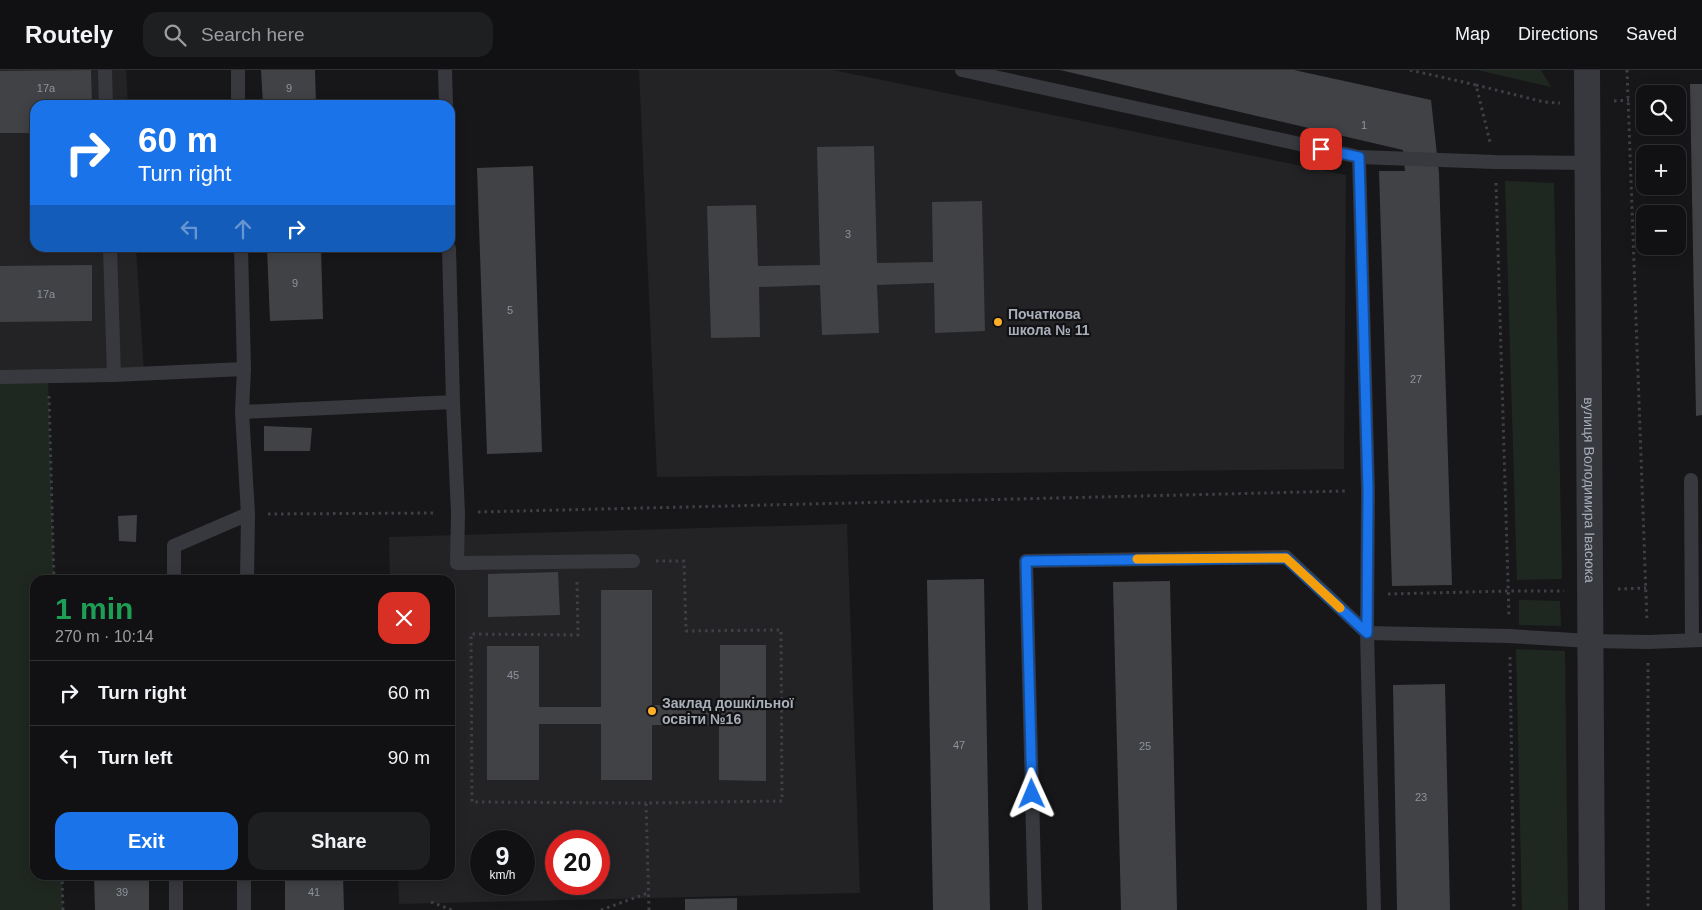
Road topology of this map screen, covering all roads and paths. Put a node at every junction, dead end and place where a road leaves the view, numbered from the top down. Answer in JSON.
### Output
{"nodes":[{"id":1,"x":106,"y":70,"type":"edge"},
{"id":2,"x":238,"y":70,"type":"edge"},
{"id":3,"x":445,"y":70,"type":"edge"},
{"id":4,"x":962,"y":70,"type":"edge"},
{"id":5,"x":1410,"y":70,"type":"edge"},
{"id":6,"x":1586,"y":70,"type":"edge"},
{"id":7,"x":1627,"y":70,"type":"edge"},
{"id":8,"x":1476,"y":85,"type":"junction"},
{"id":9,"x":106,"y":100,"type":"edge"},
{"id":10,"x":238,"y":100,"type":"edge"},
{"id":11,"x":446,"y":100,"type":"edge"},
{"id":12,"x":1628,"y":100,"type":"junction"},
{"id":13,"x":1587,"y":103,"type":"junction"},
{"id":14,"x":1359,"y":157,"type":"junction"},
{"id":15,"x":1496,"y":162,"type":"junction"},
{"id":16,"x":1588,"y":163,"type":"junction"},
{"id":17,"x":110,"y":252,"type":"edge"},
{"id":18,"x":241,"y":252,"type":"edge"},
{"id":19,"x":449,"y":252,"type":"edge"},
{"id":20,"x":244,"y":370,"type":"junction"},
{"id":21,"x":114,"y":375,"type":"junction"},
{"id":22,"x":48,"y":376,"type":"junction"},
{"id":23,"x":0,"y":377,"type":"edge"},
{"id":24,"x":452,"y":402,"type":"junction"},
{"id":25,"x":242,"y":412,"type":"junction"},
{"id":26,"x":1691,"y":480,"type":"dead end"},
{"id":27,"x":1368,"y":490,"type":"junction"},
{"id":28,"x":458,"y":512,"type":"junction"},
{"id":29,"x":248,"y":514,"type":"junction"},
{"id":30,"x":577,"y":561,"type":"junction"},
{"id":31,"x":633,"y":561,"type":"joint"},
{"id":32,"x":54,"y":575,"type":"edge"},
{"id":33,"x":174,"y":575,"type":"edge"},
{"id":34,"x":247,"y":575,"type":"edge"},
{"id":35,"x":1646,"y":588,"type":"junction"},
{"id":36,"x":1508,"y":591,"type":"junction"},
{"id":37,"x":1589,"y":591,"type":"junction"},
{"id":38,"x":1367,"y":595,"type":"junction"},
{"id":39,"x":1367,"y":633,"type":"junction"},
{"id":40,"x":1509,"y":636,"type":"junction"},
{"id":41,"x":1697,"y":640,"type":"edge"},
{"id":42,"x":1590,"y":641,"type":"junction"},
{"id":43,"x":1648,"y":642,"type":"junction"},
{"id":44,"x":646,"y":803,"type":"junction"},
{"id":45,"x":62,"y":880,"type":"edge"},
{"id":46,"x":176,"y":880,"type":"edge"},
{"id":47,"x":244,"y":880,"type":"edge"},
{"id":48,"x":648,"y":893,"type":"junction"},
{"id":49,"x":431,"y":902,"type":"dead end"},
{"id":50,"x":63,"y":910,"type":"edge"},
{"id":51,"x":176,"y":910,"type":"edge"},
{"id":52,"x":244,"y":910,"type":"edge"},
{"id":53,"x":452,"y":910,"type":"edge"},
{"id":54,"x":601,"y":910,"type":"edge"},
{"id":55,"x":649,"y":910,"type":"edge"},
{"id":56,"x":1035,"y":910,"type":"edge"},
{"id":57,"x":1374,"y":910,"type":"edge"},
{"id":58,"x":1514,"y":910,"type":"edge"},
{"id":59,"x":1592,"y":910,"type":"edge"},
{"id":60,"x":1648,"y":910,"type":"edge"}],
"edges":[{"from":1,"to":9,"type":"lane"},
{"from":2,"to":10,"type":"lane"},
{"from":3,"to":11,"type":"lane"},
{"from":4,"to":14,"type":"lane"},
{"from":5,"to":8,"type":"path"},
{"from":6,"to":13,"type":"street","name":"вулиця Володимира Івасюка"},
{"from":7,"to":12,"type":"path"},
{"from":8,"to":13,"type":"path"},
{"from":8,"to":15,"type":"path"},
{"from":12,"to":13,"type":"path"},
{"from":12,"to":35,"type":"path"},
{"from":13,"to":16,"type":"street","name":"вулиця Володимира Івасюка"},
{"from":14,"to":15,"type":"lane"},
{"from":14,"to":27,"type":"lane"},
{"from":15,"to":16,"type":"lane"},
{"from":15,"to":36,"type":"path"},
{"from":16,"to":37,"type":"street","name":"вулиця Володимира Івасюка"},
{"from":17,"to":21,"type":"lane"},
{"from":18,"to":20,"type":"lane"},
{"from":19,"to":24,"type":"lane"},
{"from":20,"to":21,"type":"lane"},
{"from":20,"to":25,"type":"lane"},
{"from":21,"to":22,"type":"lane"},
{"from":22,"to":23,"type":"lane"},
{"from":22,"to":32,"type":"path"},
{"from":24,"to":25,"type":"lane"},
{"from":24,"to":28,"type":"lane"},
{"from":25,"to":29,"type":"lane"},
{"from":26,"to":41,"type":"lane"},
{"from":27,"to":28,"type":"path"},
{"from":27,"to":38,"type":"lane"},
{"from":28,"to":29,"type":"path"},
{"from":28,"to":30,"type":"lane"},
{"from":29,"to":33,"type":"lane"},
{"from":29,"to":34,"type":"lane"},
{"from":30,"to":31,"type":"lane"},
{"from":30,"to":44,"type":"path"},
{"from":31,"to":44,"type":"path"},
{"from":35,"to":37,"type":"path"},
{"from":35,"to":43,"type":"path"},
{"from":36,"to":37,"type":"path"},
{"from":36,"to":38,"type":"path"},
{"from":36,"to":40,"type":"path"},
{"from":37,"to":42,"type":"street","name":"вулиця Володимира Івасюка"},
{"from":38,"to":39,"type":"lane"},
{"from":39,"to":40,"type":"lane"},
{"from":39,"to":56,"type":"lane"},
{"from":39,"to":57,"type":"lane"},
{"from":40,"to":42,"type":"lane"},
{"from":40,"to":58,"type":"path"},
{"from":41,"to":43,"type":"lane"},
{"from":42,"to":43,"type":"lane"},
{"from":42,"to":59,"type":"street","name":"вулиця Володимира Івасюка"},
{"from":43,"to":60,"type":"path"},
{"from":44,"to":48,"type":"path"},
{"from":45,"to":50,"type":"path"},
{"from":46,"to":51,"type":"lane"},
{"from":47,"to":52,"type":"lane"},
{"from":48,"to":54,"type":"path"},
{"from":48,"to":55,"type":"path"},
{"from":49,"to":53,"type":"path"}]}
